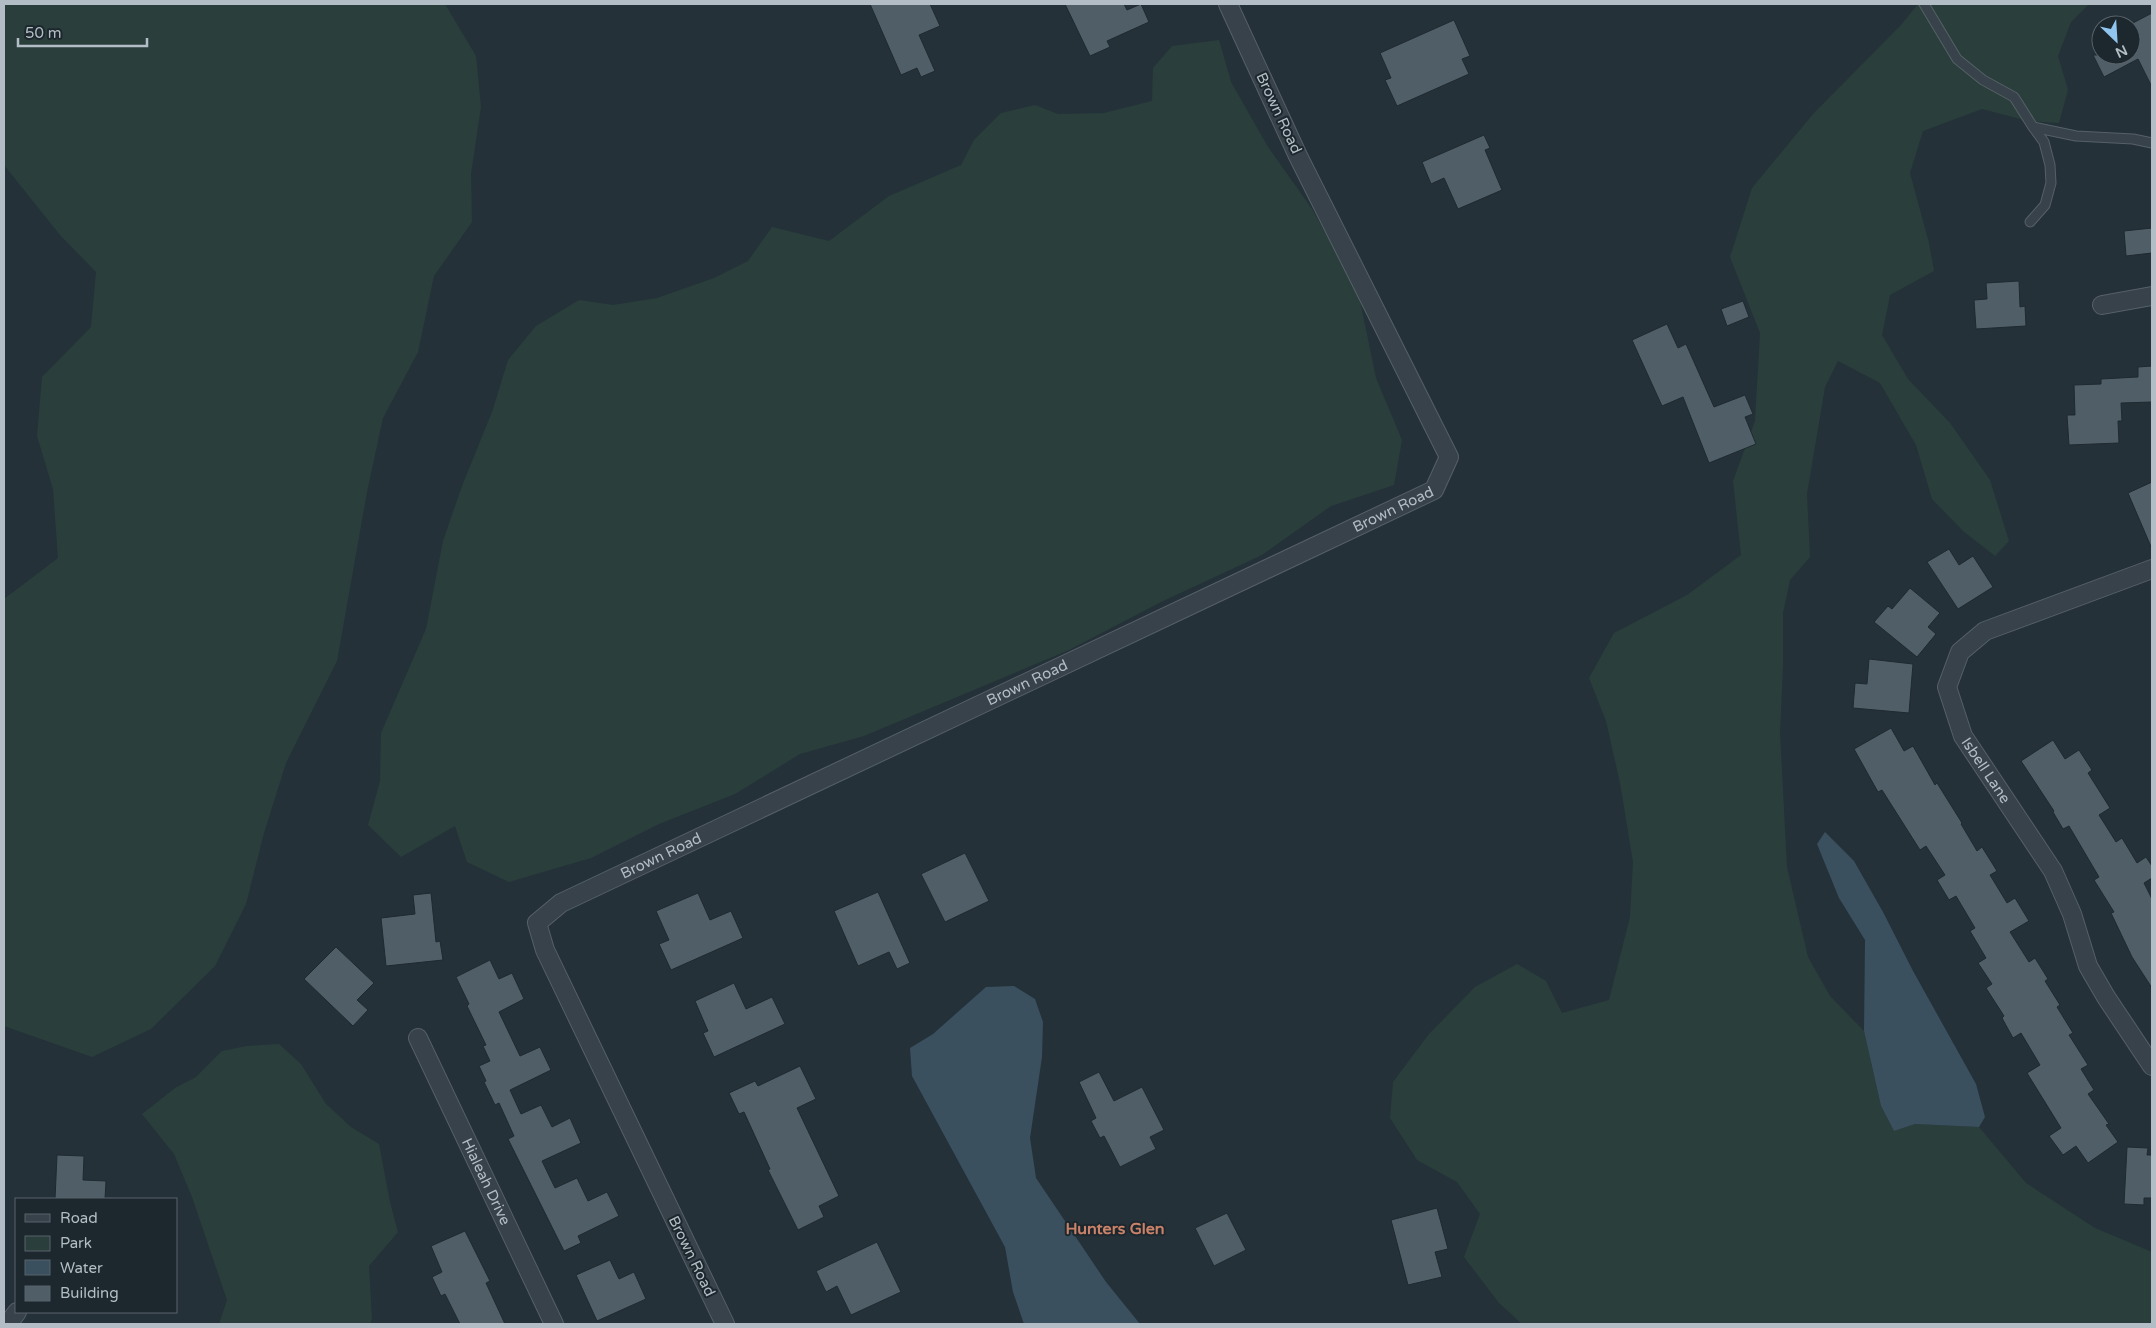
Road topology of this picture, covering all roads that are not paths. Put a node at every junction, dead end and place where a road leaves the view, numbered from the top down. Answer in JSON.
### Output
{"nodes":[{"id":1,"x":1228,"y":4,"type":"edge"},
{"id":2,"x":1924,"y":4,"type":"edge"},
{"id":3,"x":2033,"y":126,"type":"junction"},
{"id":4,"x":2152,"y":143,"type":"edge"},
{"id":5,"x":2030,"y":222,"type":"dead end"},
{"id":6,"x":2152,"y":296,"type":"edge"},
{"id":7,"x":2102,"y":306,"type":"dead end"},
{"id":8,"x":2152,"y":569,"type":"edge"},
{"id":9,"x":418,"y":1038,"type":"dead end"},
{"id":10,"x":2152,"y":1066,"type":"edge"},
{"id":11,"x":17,"y":1313,"type":"edge"},
{"id":12,"x":8,"y":1324,"type":"edge"},
{"id":13,"x":554,"y":1324,"type":"edge"},
{"id":14,"x":725,"y":1324,"type":"edge"}],
"edges":[{"from":1,"to":14,"type":"street","name":"Brown Road"},
{"from":2,"to":3,"type":"lane"},
{"from":3,"to":4,"type":"lane"},
{"from":3,"to":5,"type":"lane"},
{"from":6,"to":7,"type":"street"},
{"from":8,"to":10,"type":"street","name":"Isbell Lane"},
{"from":9,"to":13,"type":"street","name":"Hialeah Drive"},
{"from":11,"to":12,"type":"street"}]}
